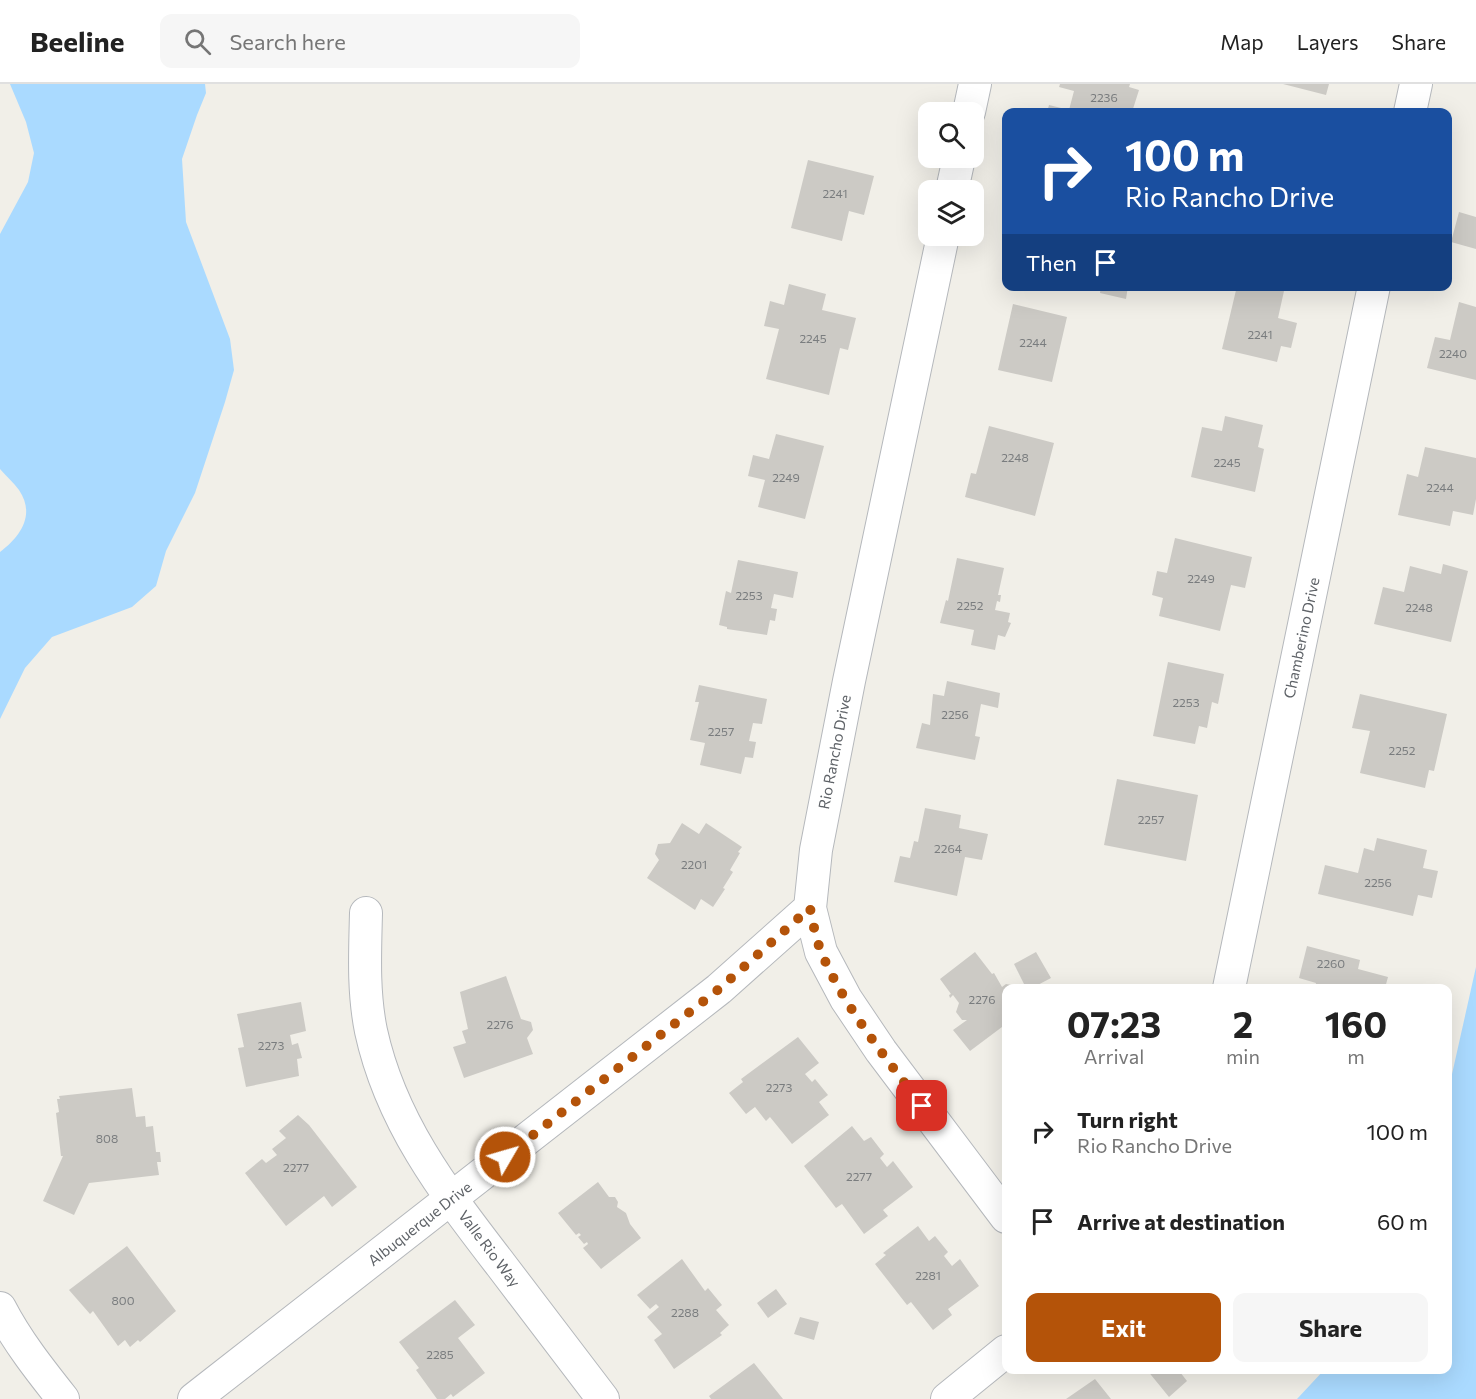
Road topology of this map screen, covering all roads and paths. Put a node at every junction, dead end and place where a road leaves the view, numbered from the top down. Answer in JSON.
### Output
{"nodes":[{"id":1,"x":975,"y":84,"type":"edge"},
{"id":2,"x":1416,"y":84,"type":"edge"},
{"id":3,"x":971,"y":102,"type":"edge"},
{"id":4,"x":1411,"y":108,"type":"edge"},
{"id":5,"x":941,"y":246,"type":"edge"},
{"id":6,"x":1373,"y":291,"type":"edge"},
{"id":7,"x":810,"y":908,"type":"junction"},
{"id":8,"x":366,"y":913,"type":"dead end"},
{"id":9,"x":1230,"y":984,"type":"edge"},
{"id":10,"x":451,"y":1199,"type":"junction"},
{"id":11,"x":1002,"y":1212,"type":"edge"},
{"id":12,"x":0,"y":1308,"type":"edge"},
{"id":13,"x":1002,"y":1354,"type":"edge"},
{"id":14,"x":63,"y":1399,"type":"edge"},
{"id":15,"x":194,"y":1399,"type":"edge"},
{"id":16,"x":603,"y":1399,"type":"edge"},
{"id":17,"x":947,"y":1399,"type":"edge"}],
"edges":[{"from":1,"to":3,"type":"street"},
{"from":2,"to":4,"type":"street"},
{"from":5,"to":7,"type":"street","name":"Rio Rancho Drive"},
{"from":6,"to":9,"type":"street","name":"Chamberino Drive"},
{"from":7,"to":10,"type":"street","name":"Albuquerque Drive"},
{"from":7,"to":11,"type":"street","name":"Rio Rancho Drive"},
{"from":8,"to":10,"type":"street","name":"Valle Rio Way"},
{"from":10,"to":15,"type":"street","name":"Albuquerque Drive"},
{"from":10,"to":16,"type":"street","name":"Valle Rio Way"},
{"from":12,"to":14,"type":"street"},
{"from":13,"to":17,"type":"street"}]}
